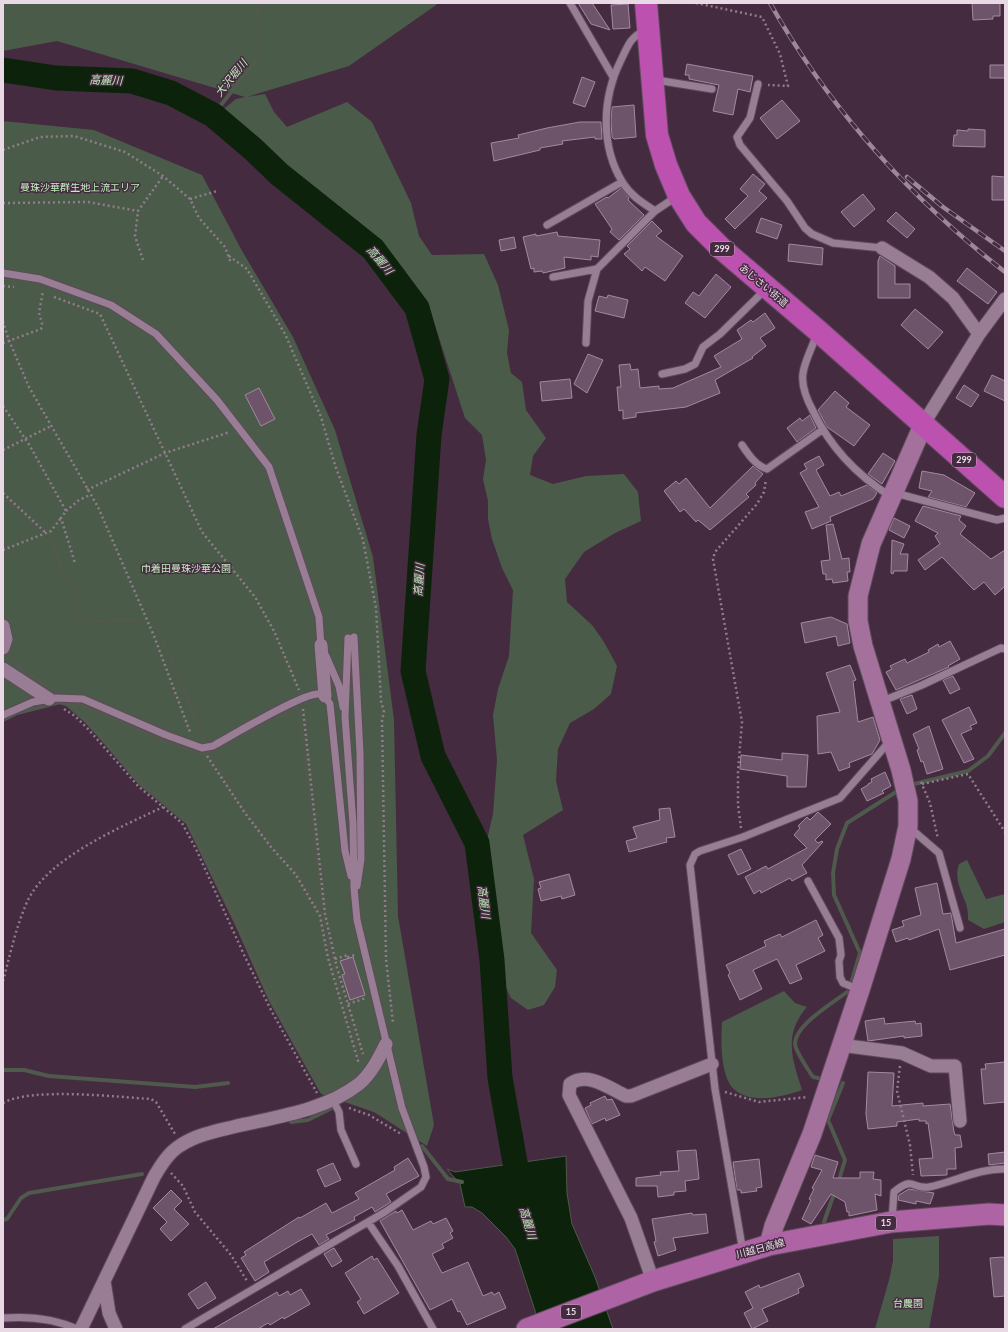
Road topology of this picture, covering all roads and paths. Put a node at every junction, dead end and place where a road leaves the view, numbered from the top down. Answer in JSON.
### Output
{"nodes":[{"id":1,"x":570,"y":3,"type":"edge"},
{"id":2,"x":646,"y":3,"type":"edge"},
{"id":3,"x":696,"y":3,"type":"edge"},
{"id":4,"x":648,"y":27,"type":"junction"},
{"id":5,"x":613,"y":77,"type":"junction"},
{"id":6,"x":652,"y":80,"type":"junction"},
{"id":7,"x":758,"y":84,"type":"joint"},
{"id":8,"x":712,"y":88,"type":"dead end"},
{"id":9,"x":3,"y":150,"type":"edge"},
{"id":10,"x":164,"y":176,"type":"junction"},
{"id":11,"x":622,"y":182,"type":"junction"},
{"id":12,"x":217,"y":191,"type":"dead end"},
{"id":13,"x":679,"y":196,"type":"junction"},
{"id":14,"x":190,"y":199,"type":"junction"},
{"id":15,"x":3,"y":203,"type":"edge"},
{"id":16,"x":138,"y":211,"type":"junction"},
{"id":17,"x":655,"y":211,"type":"junction"},
{"id":18,"x":547,"y":225,"type":"dead end"},
{"id":19,"x":882,"y":248,"type":"joint"},
{"id":20,"x":142,"y":260,"type":"dead end"},
{"id":21,"x":231,"y":263,"type":"dead end"},
{"id":22,"x":597,"y":268,"type":"junction"},
{"id":23,"x":3,"y":273,"type":"edge"},
{"id":24,"x":553,"y":277,"type":"dead end"},
{"id":25,"x":3,"y":286,"type":"edge"},
{"id":26,"x":16,"y":287,"type":"dead end"},
{"id":27,"x":767,"y":287,"type":"junction"},
{"id":28,"x":36,"y":290,"type":"dead end"},
{"id":29,"x":42,"y":292,"type":"junction"},
{"id":30,"x":1003,"y":306,"type":"edge"},
{"id":31,"x":3,"y":321,"type":"edge"},
{"id":32,"x":817,"y":330,"type":"junction"},
{"id":33,"x":979,"y":334,"type":"junction"},
{"id":34,"x":9,"y":340,"type":"junction"},
{"id":35,"x":3,"y":343,"type":"edge"},
{"id":36,"x":586,"y":343,"type":"dead end"},
{"id":37,"x":662,"y":374,"type":"dead end"},
{"id":38,"x":3,"y":406,"type":"edge"},
{"id":39,"x":924,"y":423,"type":"junction"},
{"id":40,"x":51,"y":426,"type":"junction"},
{"id":41,"x":240,"y":429,"type":"junction"},
{"id":42,"x":822,"y":430,"type":"junction"},
{"id":43,"x":25,"y":438,"type":"junction"},
{"id":44,"x":742,"y":445,"type":"dead end"},
{"id":45,"x":3,"y":450,"type":"edge"},
{"id":46,"x":165,"y":453,"type":"junction"},
{"id":47,"x":767,"y":469,"type":"junction"},
{"id":48,"x":87,"y":490,"type":"junction"},
{"id":49,"x":3,"y":493,"type":"edge"},
{"id":50,"x":891,"y":494,"type":"junction"},
{"id":51,"x":90,"y":495,"type":"junction"},
{"id":52,"x":1005,"y":497,"type":"edge"},
{"id":53,"x":66,"y":511,"type":"junction"},
{"id":54,"x":61,"y":518,"type":"junction"},
{"id":55,"x":1005,"y":518,"type":"edge"},
{"id":56,"x":46,"y":533,"type":"junction"},
{"id":57,"x":3,"y":550,"type":"edge"},
{"id":58,"x":75,"y":563,"type":"dead end"},
{"id":59,"x":3,"y":626,"type":"edge"},
{"id":60,"x":321,"y":645,"type":"junction"},
{"id":61,"x":3,"y":648,"type":"edge"},
{"id":62,"x":1005,"y":648,"type":"edge"},
{"id":63,"x":3,"y":669,"type":"edge"},
{"id":64,"x":325,"y":696,"type":"junction"},
{"id":65,"x":302,"y":699,"type":"junction"},
{"id":66,"x":54,"y":702,"type":"junction"},
{"id":67,"x":880,"y":702,"type":"junction"},
{"id":68,"x":3,"y":715,"type":"edge"},
{"id":69,"x":345,"y":717,"type":"junction"},
{"id":70,"x":892,"y":739,"type":"junction"},
{"id":71,"x":195,"y":746,"type":"junction"},
{"id":72,"x":208,"y":757,"type":"dead end"},
{"id":73,"x":164,"y":807,"type":"junction"},
{"id":74,"x":908,"y":826,"type":"junction"},
{"id":75,"x":1005,"y":832,"type":"edge"},
{"id":76,"x":742,"y":837,"type":"junction"},
{"id":77,"x":939,"y":853,"type":"junction"},
{"id":78,"x":808,"y":881,"type":"dead end"},
{"id":79,"x":354,"y":888,"type":"junction"},
{"id":80,"x":355,"y":902,"type":"junction"},
{"id":81,"x":322,"y":915,"type":"junction"},
{"id":82,"x":960,"y":928,"type":"dead end"},
{"id":83,"x":330,"y":950,"type":"junction"},
{"id":84,"x":345,"y":955,"type":"dead end"},
{"id":85,"x":334,"y":959,"type":"junction"},
{"id":86,"x":3,"y":981,"type":"edge"},
{"id":87,"x":860,"y":990,"type":"junction"},
{"id":88,"x":376,"y":995,"type":"junction"},
{"id":89,"x":348,"y":1004,"type":"junction"},
{"id":90,"x":351,"y":1016,"type":"junction"},
{"id":91,"x":346,"y":1018,"type":"junction"},
{"id":92,"x":386,"y":1044,"type":"junction"},
{"id":93,"x":840,"y":1045,"type":"junction"},
{"id":94,"x":902,"y":1053,"type":"junction"},
{"id":95,"x":363,"y":1054,"type":"dead end"},
{"id":96,"x":359,"y":1064,"type":"dead end"},
{"id":97,"x":712,"y":1064,"type":"junction"},
{"id":98,"x":715,"y":1089,"type":"junction"},
{"id":99,"x":822,"y":1099,"type":"junction"},
{"id":100,"x":331,"y":1102,"type":"junction"},
{"id":101,"x":3,"y":1103,"type":"edge"},
{"id":102,"x":960,"y":1120,"type":"dead end"},
{"id":103,"x":413,"y":1142,"type":"junction"},
{"id":104,"x":181,"y":1145,"type":"junction"},
{"id":105,"x":162,"y":1164,"type":"junction"},
{"id":106,"x":356,"y":1164,"type":"dead end"},
{"id":107,"x":1005,"y":1169,"type":"edge"},
{"id":108,"x":903,"y":1185,"type":"junction"},
{"id":109,"x":1005,"y":1215,"type":"edge"},
{"id":110,"x":368,"y":1222,"type":"junction"},
{"id":111,"x":892,"y":1222,"type":"junction"},
{"id":112,"x":769,"y":1245,"type":"junction"},
{"id":113,"x":743,"y":1252,"type":"junction"},
{"id":114,"x":104,"y":1279,"type":"junction"},
{"id":115,"x":653,"y":1281,"type":"junction"},
{"id":116,"x":252,"y":1290,"type":"junction"},
{"id":117,"x":3,"y":1318,"type":"edge"},
{"id":118,"x":77,"y":1329,"type":"edge"},
{"id":119,"x":82,"y":1329,"type":"edge"},
{"id":120,"x":116,"y":1329,"type":"edge"},
{"id":121,"x":186,"y":1329,"type":"edge"},
{"id":122,"x":433,"y":1329,"type":"edge"},
{"id":123,"x":528,"y":1329,"type":"edge"}],
"edges":[{"from":1,"to":5,"type":"lane"},
{"from":2,"to":4,"type":"highway","name":"あじさい街道","number":"299"},
{"from":3,"to":7,"type":"path"},
{"from":4,"to":5,"type":"lane"},
{"from":4,"to":6,"type":"highway","name":"あじさい街道","number":"299"},
{"from":5,"to":11,"type":"lane"},
{"from":6,"to":8,"type":"lane"},
{"from":6,"to":13,"type":"highway","name":"あじさい街道","number":"299"},
{"from":7,"to":19,"type":"lane"},
{"from":9,"to":10,"type":"path"},
{"from":10,"to":14,"type":"path"},
{"from":10,"to":16,"type":"path"},
{"from":11,"to":17,"type":"lane"},
{"from":11,"to":18,"type":"lane"},
{"from":12,"to":14,"type":"path"},
{"from":13,"to":17,"type":"lane"},
{"from":13,"to":27,"type":"highway","name":"あじさい街道","number":"299"},
{"from":14,"to":21,"type":"path"},
{"from":15,"to":16,"type":"path"},
{"from":16,"to":20,"type":"path"},
{"from":17,"to":22,"type":"lane"},
{"from":19,"to":33,"type":"street"},
{"from":22,"to":24,"type":"lane"},
{"from":22,"to":36,"type":"lane"},
{"from":23,"to":41,"type":"lane"},
{"from":25,"to":26,"type":"path"},
{"from":27,"to":32,"type":"highway","name":"あじさい街道","number":"299"},
{"from":27,"to":37,"type":"lane"},
{"from":28,"to":29,"type":"path"},
{"from":29,"to":34,"type":"path"},
{"from":29,"to":46,"type":"path"},
{"from":30,"to":33,"type":"street"},
{"from":31,"to":34,"type":"path"},
{"from":32,"to":39,"type":"highway","name":"あじさい街道","number":"299"},
{"from":32,"to":42,"type":"lane"},
{"from":33,"to":39,"type":"street"},
{"from":34,"to":35,"type":"path"},
{"from":34,"to":40,"type":"path"},
{"from":38,"to":43,"type":"path"},
{"from":39,"to":50,"type":"street"},
{"from":39,"to":52,"type":"highway","name":"あじさい街道","number":"299"},
{"from":40,"to":43,"type":"path"},
{"from":40,"to":48,"type":"path"},
{"from":41,"to":46,"type":"path"},
{"from":41,"to":60,"type":"lane"},
{"from":42,"to":47,"type":"lane"},
{"from":42,"to":50,"type":"lane"},
{"from":43,"to":45,"type":"path"},
{"from":43,"to":53,"type":"path"},
{"from":44,"to":47,"type":"lane"},
{"from":46,"to":48,"type":"path"},
{"from":46,"to":65,"type":"path"},
{"from":47,"to":76,"type":"path"},
{"from":48,"to":51,"type":"path"},
{"from":49,"to":56,"type":"path"},
{"from":50,"to":55,"type":"lane"},
{"from":50,"to":67,"type":"street"},
{"from":51,"to":53,"type":"path"},
{"from":51,"to":71,"type":"path"},
{"from":53,"to":54,"type":"path"},
{"from":54,"to":56,"type":"path"},
{"from":54,"to":58,"type":"path"},
{"from":56,"to":57,"type":"path"},
{"from":59,"to":61,"type":"street"},
{"from":60,"to":64,"type":"street"},
{"from":60,"to":69,"type":"lane"},
{"from":62,"to":67,"type":"lane"},
{"from":63,"to":66,"type":"street"},
{"from":64,"to":65,"type":"lane"},
{"from":64,"to":79,"type":"lane"},
{"from":65,"to":71,"type":"lane"},
{"from":65,"to":81,"type":"path"},
{"from":66,"to":68,"type":"lane"},
{"from":66,"to":71,"type":"lane"},
{"from":66,"to":73,"type":"path"},
{"from":67,"to":70,"type":"street"},
{"from":69,"to":79,"type":"lane"},
{"from":69,"to":80,"type":"lane"},
{"from":70,"to":74,"type":"street"},
{"from":70,"to":76,"type":"lane"},
{"from":72,"to":81,"type":"path"},
{"from":73,"to":86,"type":"path"},
{"from":73,"to":100,"type":"path"},
{"from":74,"to":77,"type":"lane"},
{"from":74,"to":87,"type":"street"},
{"from":75,"to":77,"type":"path"},
{"from":76,"to":97,"type":"lane"},
{"from":77,"to":82,"type":"lane"},
{"from":78,"to":87,"type":"lane"},
{"from":79,"to":80,"type":"lane"},
{"from":80,"to":88,"type":"lane"},
{"from":81,"to":83,"type":"path"},
{"from":81,"to":83,"type":"path"},
{"from":83,"to":85,"type":"path"},
{"from":83,"to":91,"type":"path"},
{"from":84,"to":85,"type":"path"},
{"from":85,"to":89,"type":"path"},
{"from":87,"to":93,"type":"street"},
{"from":88,"to":89,"type":"path"},
{"from":88,"to":92,"type":"lane"},
{"from":89,"to":90,"type":"path"},
{"from":90,"to":91,"type":"path"},
{"from":90,"to":95,"type":"path"},
{"from":91,"to":96,"type":"path"},
{"from":92,"to":100,"type":"street"},
{"from":92,"to":103,"type":"lane"},
{"from":93,"to":94,"type":"street"},
{"from":93,"to":99,"type":"street"},
{"from":94,"to":102,"type":"street"},
{"from":94,"to":108,"type":"path"},
{"from":97,"to":98,"type":"lane"},
{"from":97,"to":115,"type":"street"},
{"from":98,"to":99,"type":"path"},
{"from":98,"to":113,"type":"lane"},
{"from":99,"to":112,"type":"street"},
{"from":100,"to":103,"type":"path"},
{"from":100,"to":104,"type":"street"},
{"from":100,"to":106,"type":"lane"},
{"from":101,"to":104,"type":"path"},
{"from":103,"to":110,"type":"lane"},
{"from":104,"to":105,"type":"street"},
{"from":105,"to":114,"type":"street"},
{"from":105,"to":116,"type":"path"},
{"from":107,"to":108,"type":"lane"},
{"from":108,"to":111,"type":"lane"},
{"from":109,"to":111,"type":"main road","name":"川越日高線","number":"15"},
{"from":110,"to":116,"type":"lane"},
{"from":110,"to":122,"type":"lane"},
{"from":111,"to":112,"type":"main road","name":"川越日高線","number":"15"},
{"from":112,"to":113,"type":"main road","name":"川越日高線","number":"15"},
{"from":113,"to":115,"type":"main road","name":"川越日高線","number":"15"},
{"from":114,"to":119,"type":"street"},
{"from":114,"to":120,"type":"street"},
{"from":115,"to":123,"type":"main road","name":"川越日高線","number":"15"},
{"from":116,"to":121,"type":"lane"},
{"from":117,"to":118,"type":"lane"}]}
